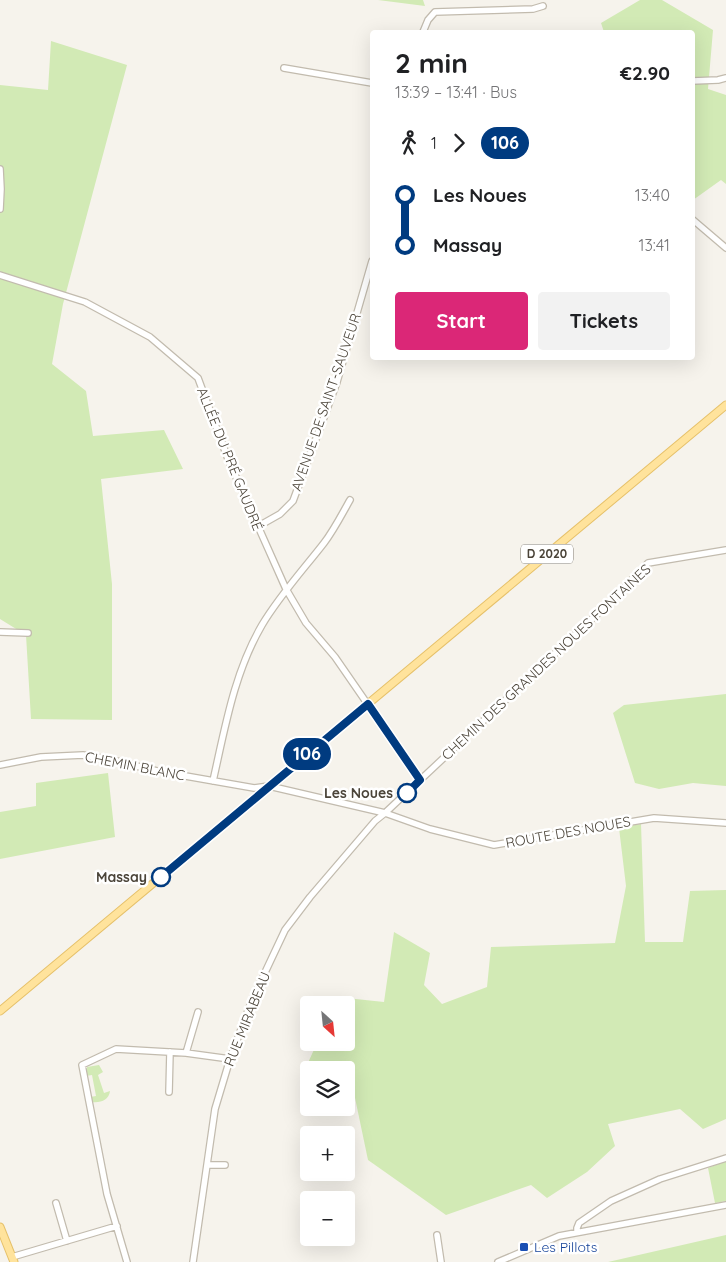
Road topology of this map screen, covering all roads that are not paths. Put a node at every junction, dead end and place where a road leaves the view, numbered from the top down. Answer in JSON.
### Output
{"nodes":[{"id":1,"x":543,"y":6,"type":"dead end"},
{"id":2,"x":424,"y":30,"type":"edge"},
{"id":3,"x":284,"y":68,"type":"dead end"},
{"id":4,"x":726,"y":78,"type":"edge"},
{"id":5,"x":695,"y":81,"type":"edge"},
{"id":6,"x":370,"y":83,"type":"edge"},
{"id":7,"x":0,"y":169,"type":"edge"},
{"id":8,"x":0,"y":209,"type":"edge"},
{"id":9,"x":695,"y":221,"type":"edge"},
{"id":10,"x":726,"y":248,"type":"edge"},
{"id":11,"x":370,"y":268,"type":"edge"},
{"id":12,"x":0,"y":276,"type":"edge"},
{"id":13,"x":726,"y":405,"type":"edge"},
{"id":14,"x":350,"y":500,"type":"dead end"},
{"id":15,"x":258,"y":526,"type":"junction"},
{"id":16,"x":726,"y":550,"type":"edge"},
{"id":17,"x":286,"y":589,"type":"junction"},
{"id":18,"x":0,"y":632,"type":"edge"},
{"id":19,"x":28,"y":633,"type":"dead end"},
{"id":20,"x":368,"y":704,"type":"junction"},
{"id":21,"x":0,"y":765,"type":"edge"},
{"id":22,"x":420,"y":780,"type":"junction"},
{"id":23,"x":212,"y":781,"type":"junction"},
{"id":24,"x":269,"y":786,"type":"junction"},
{"id":25,"x":385,"y":813,"type":"junction"},
{"id":26,"x":726,"y":823,"type":"edge"},
{"id":27,"x":0,"y":1011,"type":"edge"},
{"id":28,"x":198,"y":1012,"type":"dead end"},
{"id":29,"x":170,"y":1052,"type":"junction"},
{"id":30,"x":186,"y":1053,"type":"junction"},
{"id":31,"x":230,"y":1059,"type":"junction"},
{"id":32,"x":170,"y":1092,"type":"dead end"},
{"id":33,"x":726,"y":1158,"type":"edge"},
{"id":34,"x":207,"y":1165,"type":"junction"},
{"id":35,"x":226,"y":1165,"type":"dead end"},
{"id":36,"x":56,"y":1203,"type":"dead end"},
{"id":37,"x":726,"y":1205,"type":"edge"},
{"id":38,"x":118,"y":1226,"type":"junction"},
{"id":39,"x":0,"y":1227,"type":"edge"},
{"id":40,"x":577,"y":1232,"type":"junction"},
{"id":41,"x":437,"y":1235,"type":"dead end"},
{"id":42,"x":67,"y":1241,"type":"junction"},
{"id":43,"x":13,"y":1259,"type":"edge"},
{"id":44,"x":126,"y":1262,"type":"edge"},
{"id":45,"x":193,"y":1262,"type":"edge"},
{"id":46,"x":441,"y":1262,"type":"edge"},
{"id":47,"x":498,"y":1262,"type":"edge"}],
"edges":[{"from":1,"to":2,"type":"street"},
{"from":3,"to":6,"type":"street"},
{"from":4,"to":5,"type":"street"},
{"from":7,"to":8,"type":"street"},
{"from":9,"to":10,"type":"street"},
{"from":11,"to":15,"type":"street","name":"AVENUE DE SAINT-SAUVEUR"},
{"from":12,"to":15,"type":"street","name":"ALLÉE DU PRÉ GAUDRÉ"},
{"from":13,"to":20,"type":"main road","number":"D 2020"},
{"from":14,"to":17,"type":"street"},
{"from":15,"to":17,"type":"street","name":"ALLÉE DU PRÉ GAUDRÉ"},
{"from":16,"to":22,"type":"street","name":"CHEMIN DES GRANDES NOUES FONTAINES"},
{"from":17,"to":20,"type":"street","name":"ALLÉE DU PRÉ GAUDRÉ"},
{"from":17,"to":23,"type":"street"},
{"from":18,"to":19,"type":"street"},
{"from":20,"to":22,"type":"street","name":"ALLÉE DU PRÉ GAUDRÉ"},
{"from":20,"to":24,"type":"main road","number":"D 2020"},
{"from":21,"to":23,"type":"street","name":"CHEMIN BLANC"},
{"from":22,"to":25,"type":"street","name":"CHEMIN DES GRANDES NOUES FONTAINES"},
{"from":23,"to":24,"type":"street","name":"CHEMIN BLANC"},
{"from":24,"to":25,"type":"street","name":"ROUTE DES NOUES"},
{"from":24,"to":27,"type":"main road","number":"D 2020"},
{"from":25,"to":26,"type":"street","name":"ROUTE DES NOUES"},
{"from":25,"to":31,"type":"street","name":"RUE MIRABEAU"},
{"from":28,"to":30,"type":"street"},
{"from":29,"to":30,"type":"street"},
{"from":29,"to":32,"type":"street"},
{"from":29,"to":38,"type":"street"},
{"from":30,"to":31,"type":"street"},
{"from":31,"to":34,"type":"street","name":"RUE MIRABEAU"},
{"from":33,"to":40,"type":"street"},
{"from":34,"to":35,"type":"street"},
{"from":34,"to":45,"type":"street","name":"RUE MIRABEAU"},
{"from":36,"to":42,"type":"street"},
{"from":37,"to":40,"type":"street"},
{"from":38,"to":42,"type":"street"},
{"from":38,"to":44,"type":"street"},
{"from":39,"to":43,"type":"main road"},
{"from":40,"to":47,"type":"street"},
{"from":41,"to":46,"type":"street"},
{"from":42,"to":43,"type":"street"}]}
